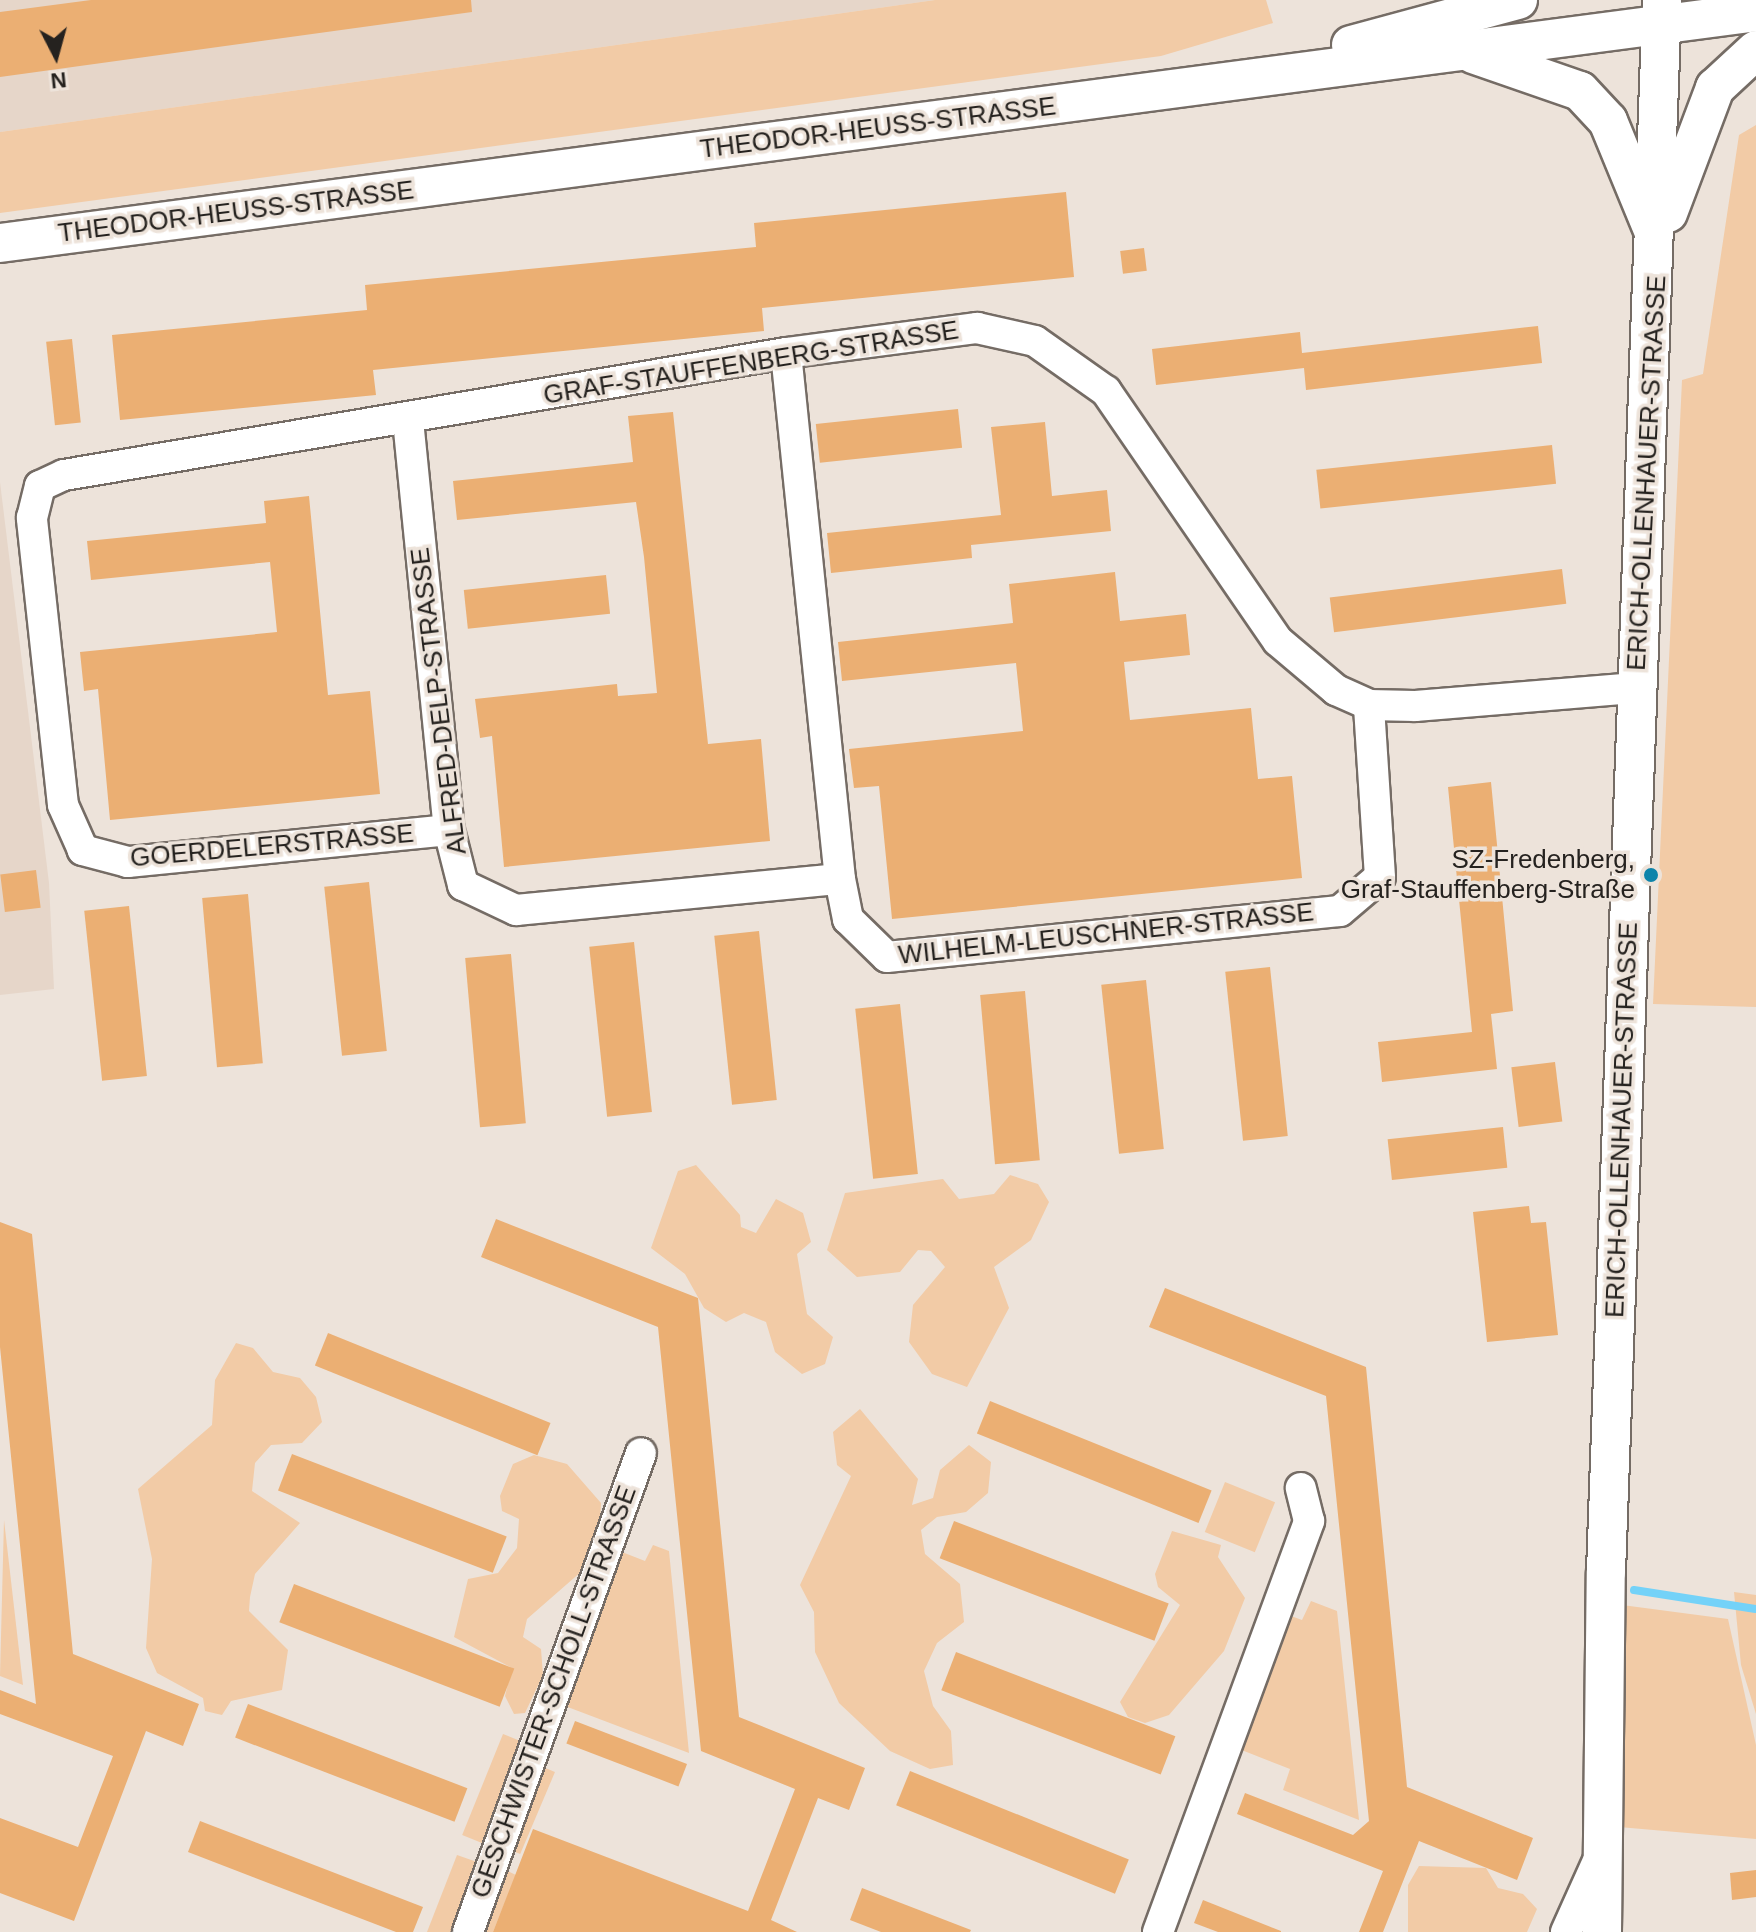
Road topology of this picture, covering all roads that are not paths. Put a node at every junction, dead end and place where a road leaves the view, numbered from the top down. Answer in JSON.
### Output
{"nodes":[{"id":1,"x":1518,"y":0,"type":"edge"},
{"id":2,"x":1662,"y":10,"type":"edge"},
{"id":3,"x":1756,"y":12,"type":"edge"},
{"id":4,"x":1456,"y":49,"type":"junction"},
{"id":5,"x":1756,"y":50,"type":"edge"},
{"id":6,"x":1225,"y":83,"type":"junction"},
{"id":7,"x":1658,"y":242,"type":"junction"},
{"id":8,"x":0,"y":243,"type":"edge"},
{"id":9,"x":786,"y":353,"type":"junction"},
{"id":10,"x":408,"y":420,"type":"junction"},
{"id":11,"x":40,"y":486,"type":"joint"},
{"id":12,"x":1636,"y":688,"type":"junction"},
{"id":13,"x":1369,"y":705,"type":"junction"},
{"id":14,"x":449,"y":830,"type":"junction"},
{"id":15,"x":840,"y":879,"type":"junction"},
{"id":16,"x":641,"y":1453,"type":"dead end"},
{"id":17,"x":1301,"y":1488,"type":"dead end"},
{"id":18,"x":1597,"y":1863,"type":"junction"},
{"id":19,"x":468,"y":1932,"type":"edge"},
{"id":20,"x":1158,"y":1932,"type":"edge"},
{"id":21,"x":1566,"y":1932,"type":"edge"},
{"id":22,"x":1602,"y":1932,"type":"edge"}],
"edges":[{"from":1,"to":6,"type":"street"},
{"from":2,"to":3,"type":"street","name":"THEODOR-HEUSS-STRASSE"},
{"from":2,"to":4,"type":"street","name":"THEODOR-HEUSS-STRASSE"},
{"from":2,"to":7,"type":"street","name":"ERICH-OLLENHAUER-STRASSE"},
{"from":4,"to":6,"type":"street","name":"THEODOR-HEUSS-STRASSE"},
{"from":4,"to":7,"type":"street"},
{"from":5,"to":7,"type":"street"},
{"from":6,"to":8,"type":"street","name":"THEODOR-HEUSS-STRASSE"},
{"from":7,"to":12,"type":"street","name":"ERICH-OLLENHAUER-STRASSE"},
{"from":9,"to":10,"type":"street","name":"GRAF-STAUFFENBERG-STRASSE"},
{"from":9,"to":13,"type":"street","name":"GRAF-STAUFFENBERG-STRASSE"},
{"from":9,"to":15,"type":"street","name":"WILHELM-LEUSCHNER-STRASSE"},
{"from":10,"to":11,"type":"street","name":"GRAF-STAUFFENBERG-STRASSE"},
{"from":10,"to":14,"type":"street","name":"ALFRED-DELP-STRASSE"},
{"from":11,"to":14,"type":"street","name":"GOERDELERSTRASSE"},
{"from":12,"to":13,"type":"street"},
{"from":12,"to":18,"type":"street","name":"ERICH-OLLENHAUER-STRASSE"},
{"from":13,"to":15,"type":"street","name":"WILHELM-LEUSCHNER-STRASSE"},
{"from":14,"to":15,"type":"street","name":"ALFRED-DELP-STRASSE"},
{"from":16,"to":19,"type":"street","name":"GESCHWISTER-SCHOLL-STRASSE"},
{"from":17,"to":20,"type":"street"},
{"from":18,"to":21,"type":"street"},
{"from":18,"to":22,"type":"street","name":"ERICH-OLLENHAUER-STRASSE"}]}
